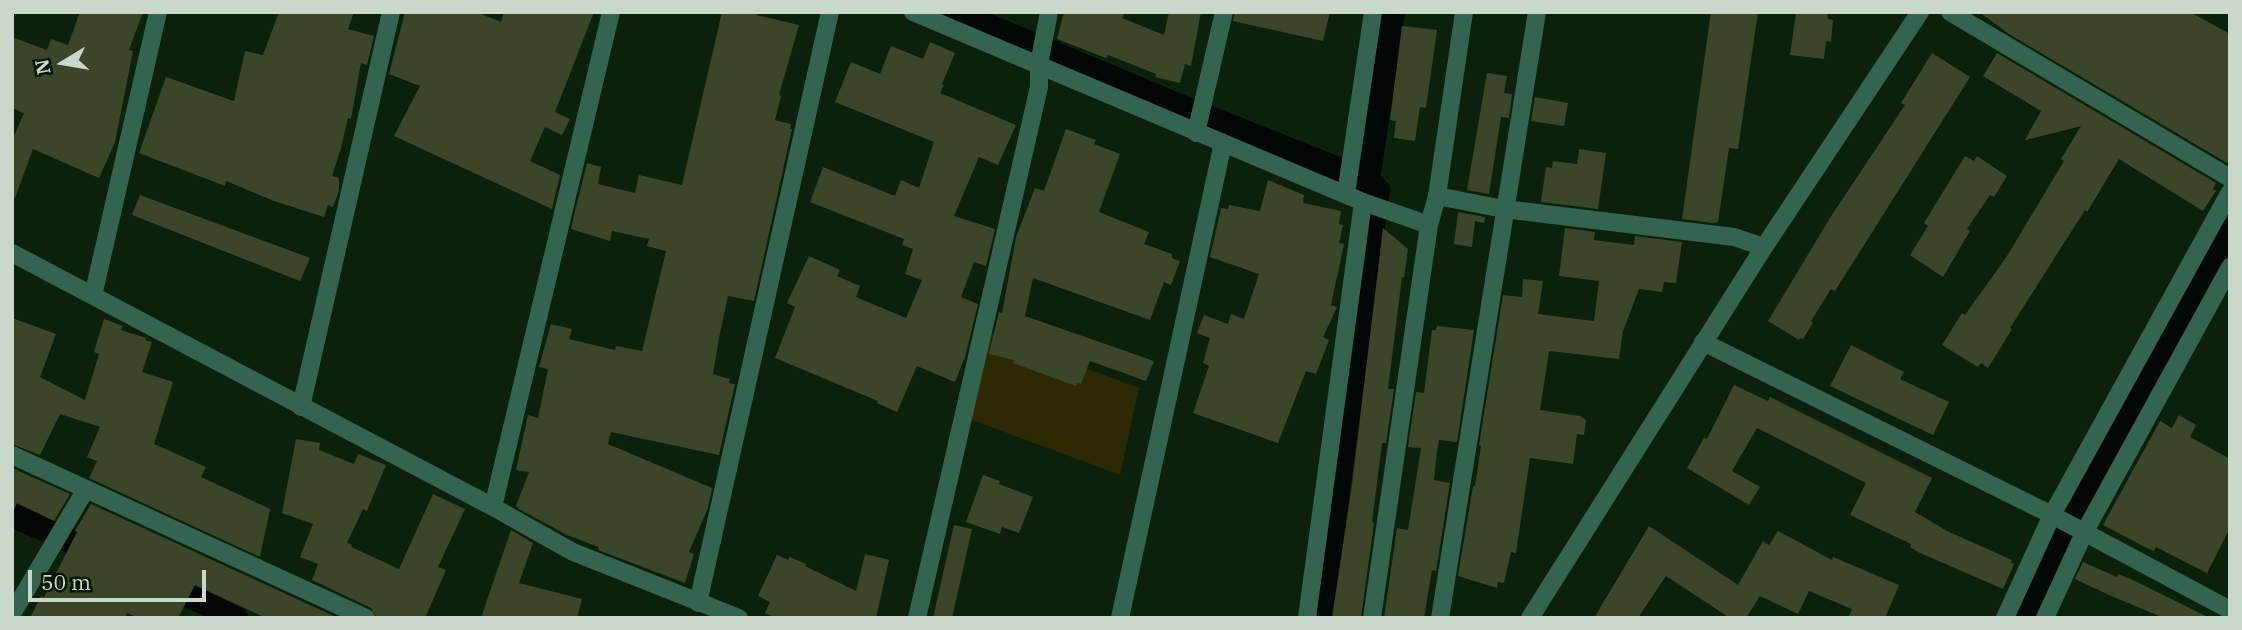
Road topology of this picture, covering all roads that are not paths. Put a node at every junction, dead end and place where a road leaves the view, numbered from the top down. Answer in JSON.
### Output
{"nodes":[{"id":1,"x":158,"y":12,"type":"edge"},
{"id":2,"x":391,"y":12,"type":"edge"},
{"id":3,"x":611,"y":12,"type":"edge"},
{"id":4,"x":830,"y":12,"type":"edge"},
{"id":5,"x":912,"y":12,"type":"edge"},
{"id":6,"x":1049,"y":12,"type":"edge"},
{"id":7,"x":1224,"y":12,"type":"edge"},
{"id":8,"x":1373,"y":12,"type":"edge"},
{"id":9,"x":1464,"y":12,"type":"edge"},
{"id":10,"x":1536,"y":12,"type":"edge"},
{"id":11,"x":1920,"y":12,"type":"edge"},
{"id":12,"x":1950,"y":12,"type":"edge"},
{"id":13,"x":1039,"y":64,"type":"junction"},
{"id":14,"x":1196,"y":133,"type":"junction"},
{"id":15,"x":1223,"y":143,"type":"junction"},
{"id":16,"x":2230,"y":178,"type":"edge"},
{"id":17,"x":2230,"y":192,"type":"edge"},
{"id":18,"x":1346,"y":194,"type":"junction"},
{"id":19,"x":1437,"y":196,"type":"junction"},
{"id":20,"x":1363,"y":202,"type":"junction"},
{"id":21,"x":1504,"y":209,"type":"junction"},
{"id":22,"x":1429,"y":225,"type":"junction"},
{"id":23,"x":1764,"y":247,"type":"junction"},
{"id":24,"x":12,"y":253,"type":"edge"},
{"id":25,"x":2230,"y":267,"type":"edge"},
{"id":26,"x":93,"y":296,"type":"junction"},
{"id":27,"x":1703,"y":342,"type":"junction"},
{"id":28,"x":301,"y":407,"type":"junction"},
{"id":29,"x":12,"y":455,"type":"edge"},
{"id":30,"x":86,"y":489,"type":"junction"},
{"id":31,"x":492,"y":506,"type":"junction"},
{"id":32,"x":2057,"y":518,"type":"junction"},
{"id":33,"x":2081,"y":531,"type":"junction"},
{"id":34,"x":698,"y":603,"type":"junction"},
{"id":35,"x":2230,"y":610,"type":"edge"},
{"id":36,"x":12,"y":614,"type":"edge"},
{"id":37,"x":366,"y":618,"type":"edge"},
{"id":38,"x":739,"y":618,"type":"edge"},
{"id":39,"x":917,"y":618,"type":"edge"},
{"id":40,"x":1120,"y":618,"type":"edge"},
{"id":41,"x":1307,"y":618,"type":"edge"},
{"id":42,"x":1372,"y":618,"type":"edge"},
{"id":43,"x":1440,"y":618,"type":"edge"},
{"id":44,"x":1530,"y":618,"type":"edge"},
{"id":45,"x":2005,"y":618,"type":"edge"},
{"id":46,"x":2045,"y":618,"type":"edge"}],
"edges":[{"from":1,"to":26,"type":"street"},
{"from":2,"to":28,"type":"street"},
{"from":3,"to":31,"type":"street"},
{"from":4,"to":34,"type":"street"},
{"from":5,"to":13,"type":"street"},
{"from":6,"to":13,"type":"street"},
{"from":7,"to":14,"type":"street"},
{"from":8,"to":18,"type":"street"},
{"from":9,"to":19,"type":"street"},
{"from":10,"to":21,"type":"street"},
{"from":11,"to":23,"type":"street"},
{"from":12,"to":16,"type":"street"},
{"from":13,"to":14,"type":"street"},
{"from":13,"to":39,"type":"street"},
{"from":14,"to":15,"type":"street"},
{"from":15,"to":18,"type":"street"},
{"from":15,"to":40,"type":"street"},
{"from":17,"to":32,"type":"street"},
{"from":18,"to":20,"type":"street"},
{"from":19,"to":21,"type":"street"},
{"from":19,"to":22,"type":"street"},
{"from":20,"to":22,"type":"street"},
{"from":20,"to":41,"type":"street"},
{"from":21,"to":23,"type":"street"},
{"from":21,"to":43,"type":"street"},
{"from":22,"to":42,"type":"street"},
{"from":23,"to":27,"type":"street"},
{"from":24,"to":26,"type":"street"},
{"from":25,"to":33,"type":"street"},
{"from":26,"to":28,"type":"street"},
{"from":27,"to":32,"type":"street"},
{"from":27,"to":44,"type":"street"},
{"from":28,"to":31,"type":"street"},
{"from":29,"to":30,"type":"street"},
{"from":30,"to":36,"type":"street"},
{"from":30,"to":37,"type":"street"},
{"from":31,"to":34,"type":"street"},
{"from":32,"to":33,"type":"street"},
{"from":32,"to":45,"type":"street"},
{"from":33,"to":35,"type":"street"},
{"from":33,"to":46,"type":"street"},
{"from":34,"to":38,"type":"street"}]}
